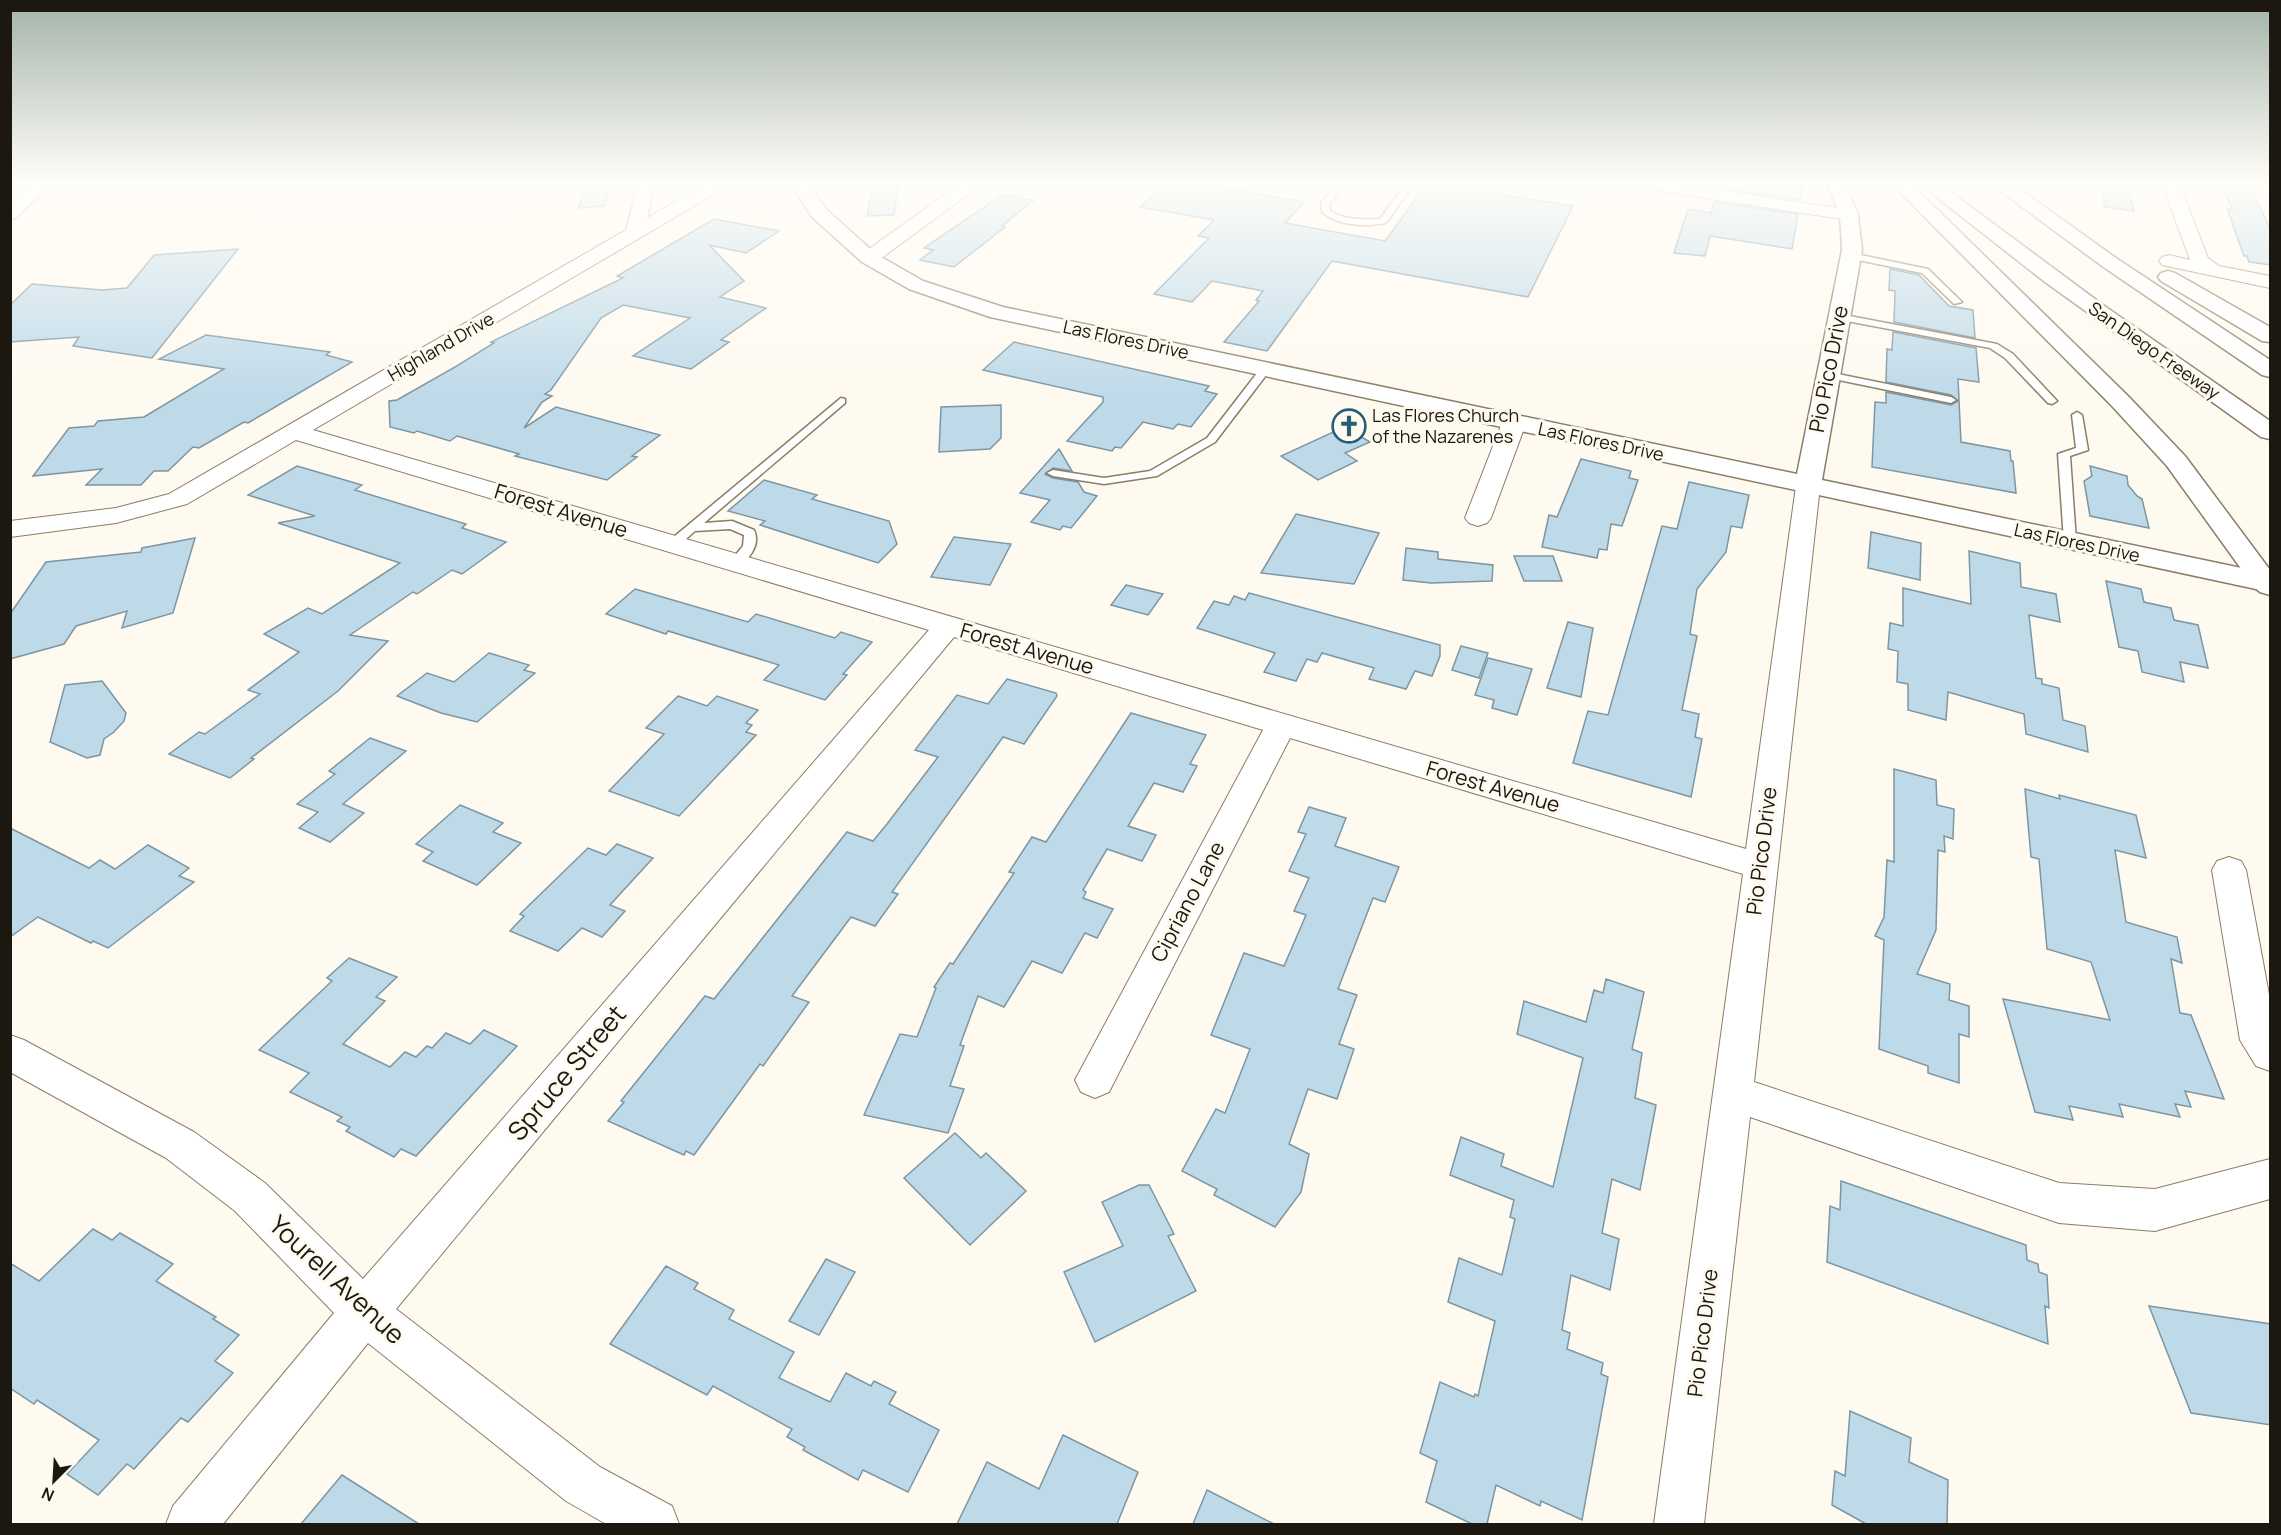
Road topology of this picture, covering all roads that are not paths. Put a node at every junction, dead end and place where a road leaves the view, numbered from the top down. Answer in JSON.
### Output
{"nodes":[{"id":1,"x":601,"y":253,"type":"edge"},
{"id":2,"x":862,"y":253,"type":"edge"},
{"id":3,"x":875,"y":253,"type":"edge"},
{"id":4,"x":1851,"y":253,"type":"edge"},
{"id":5,"x":1969,"y":253,"type":"edge"},
{"id":6,"x":2016,"y":253,"type":"edge"},
{"id":7,"x":2096,"y":253,"type":"edge"},
{"id":8,"x":2124,"y":253,"type":"edge"},
{"id":9,"x":2197,"y":253,"type":"edge"},
{"id":10,"x":1851,"y":256,"type":"junction"},
{"id":11,"x":868,"y":258,"type":"junction"},
{"id":12,"x":2169,"y":261,"type":"dead end"},
{"id":13,"x":2211,"y":268,"type":"junction"},
{"id":14,"x":2271,"y":282,"type":"edge"},
{"id":15,"x":1957,"y":302,"type":"dead end"},
{"id":16,"x":1839,"y":317,"type":"junction"},
{"id":17,"x":2271,"y":336,"type":"edge"},
{"id":18,"x":1264,"y":370,"type":"junction"},
{"id":19,"x":2271,"y":370,"type":"edge"},
{"id":20,"x":1828,"y":375,"type":"junction"},
{"id":21,"x":841,"y":400,"type":"dead end"},
{"id":22,"x":1951,"y":400,"type":"dead end"},
{"id":23,"x":2052,"y":401,"type":"dead end"},
{"id":24,"x":2077,"y":415,"type":"dead end"},
{"id":25,"x":1514,"y":423,"type":"junction"},
{"id":26,"x":294,"y":432,"type":"junction"},
{"id":27,"x":2271,"y":432,"type":"edge"},
{"id":28,"x":1053,"y":473,"type":"dead end"},
{"id":29,"x":1808,"y":486,"type":"junction"},
{"id":30,"x":1478,"y":518,"type":"dead end"},
{"id":31,"x":10,"y":529,"type":"edge"},
{"id":32,"x":682,"y":536,"type":"junction"},
{"id":33,"x":2070,"y":541,"type":"junction"},
{"id":34,"x":2269,"y":584,"type":"edge"},
{"id":35,"x":948,"y":626,"type":"junction"},
{"id":36,"x":1282,"y":724,"type":"junction"},
{"id":37,"x":1761,"y":866,"type":"junction"},
{"id":38,"x":2229,"y":870,"type":"dead end"},
{"id":39,"x":10,"y":1052,"type":"edge"},
{"id":40,"x":2271,"y":1054,"type":"edge"},
{"id":41,"x":1095,"y":1080,"type":"dead end"},
{"id":42,"x":1732,"y":1093,"type":"junction"},
{"id":43,"x":2271,"y":1179,"type":"edge"},
{"id":44,"x":364,"y":1312,"type":"junction"},
{"id":45,"x":191,"y":1524,"type":"edge"},
{"id":46,"x":654,"y":1524,"type":"edge"},
{"id":47,"x":1679,"y":1524,"type":"edge"}],
"edges":[{"from":1,"to":26,"type":"street","name":"Highland Drive"},
{"from":2,"to":11,"type":"main road","name":"Las Flores Drive"},
{"from":3,"to":11,"type":"street"},
{"from":4,"to":10,"type":"main road","name":"Pio Pico Drive"},
{"from":5,"to":34,"type":"main road"},
{"from":6,"to":27,"type":"main road","name":"San Diego Freeway"},
{"from":7,"to":19,"type":"main road"},
{"from":8,"to":17,"type":"main road"},
{"from":9,"to":13,"type":"street"},
{"from":10,"to":15,"type":"lane"},
{"from":10,"to":16,"type":"main road","name":"Pio Pico Drive"},
{"from":11,"to":18,"type":"main road","name":"Las Flores Drive"},
{"from":12,"to":13,"type":"street"},
{"from":13,"to":14,"type":"street"},
{"from":16,"to":20,"type":"main road","name":"Pio Pico Drive"},
{"from":16,"to":23,"type":"lane"},
{"from":18,"to":25,"type":"main road","name":"Las Flores Drive"},
{"from":18,"to":28,"type":"lane"},
{"from":20,"to":22,"type":"lane"},
{"from":20,"to":29,"type":"main road","name":"Pio Pico Drive"},
{"from":21,"to":32,"type":"lane"},
{"from":24,"to":33,"type":"lane"},
{"from":25,"to":29,"type":"main road","name":"Las Flores Drive"},
{"from":25,"to":30,"type":"street"},
{"from":26,"to":31,"type":"street","name":"Highland Drive"},
{"from":26,"to":32,"type":"street","name":"Forest Avenue"},
{"from":29,"to":33,"type":"main road","name":"Las Flores Drive"},
{"from":29,"to":37,"type":"street","name":"Pio Pico Drive"},
{"from":32,"to":35,"type":"street","name":"Forest Avenue"},
{"from":33,"to":34,"type":"main road","name":"Las Flores Drive"},
{"from":35,"to":36,"type":"street","name":"Forest Avenue"},
{"from":35,"to":44,"type":"street","name":"Spruce Street"},
{"from":36,"to":37,"type":"street","name":"Forest Avenue"},
{"from":36,"to":41,"type":"street","name":"Cipriano Lane"},
{"from":37,"to":42,"type":"street","name":"Pio Pico Drive"},
{"from":38,"to":40,"type":"street"},
{"from":39,"to":44,"type":"street","name":"Yourell Avenue"},
{"from":42,"to":43,"type":"street"},
{"from":42,"to":47,"type":"street","name":"Pio Pico Drive"},
{"from":44,"to":45,"type":"street","name":"Spruce Street"},
{"from":44,"to":46,"type":"street","name":"Yourell Avenue"}]}
